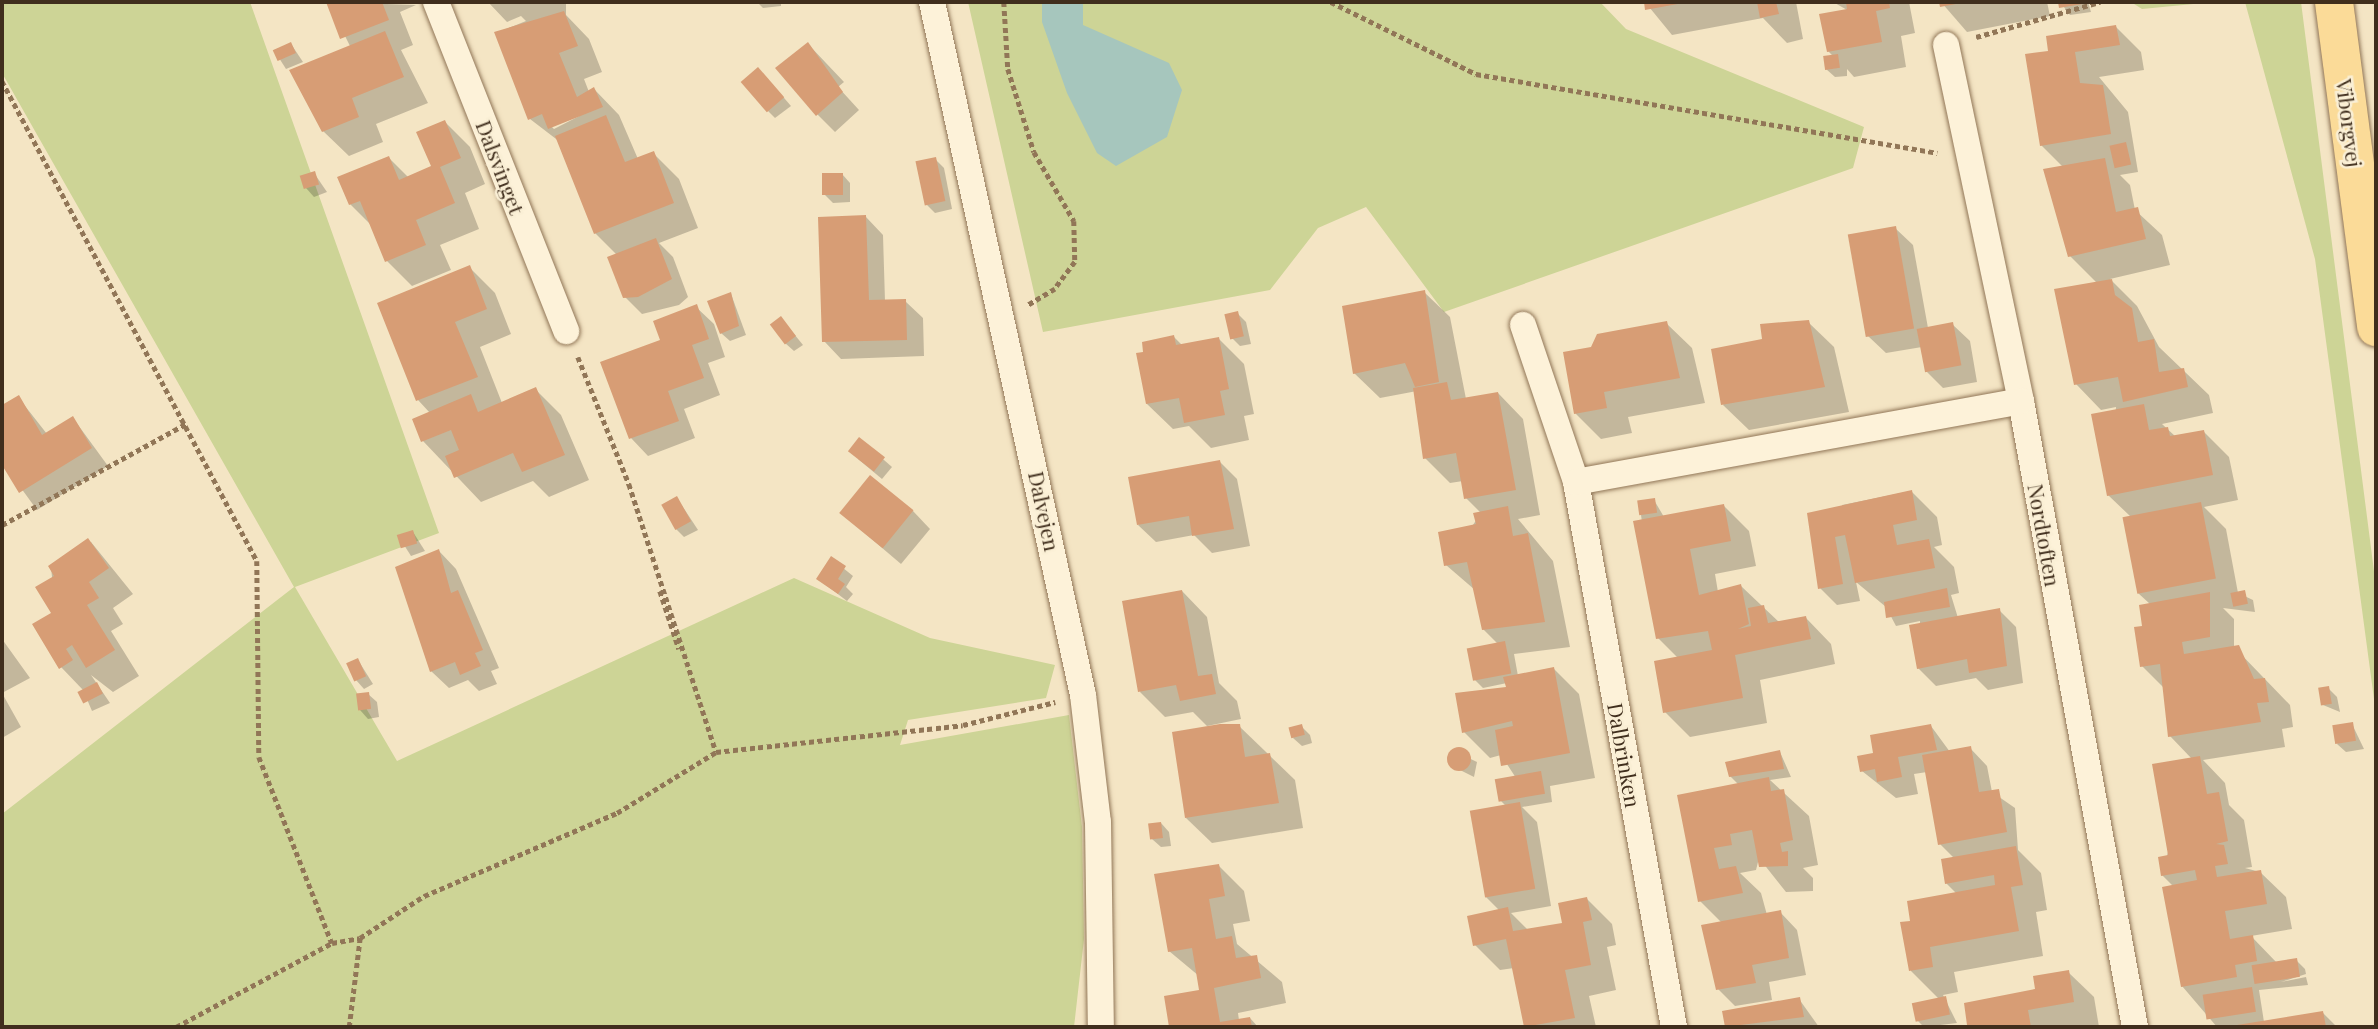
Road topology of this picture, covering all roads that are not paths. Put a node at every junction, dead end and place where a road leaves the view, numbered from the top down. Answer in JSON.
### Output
{"nodes":[{"id":1,"x":436,"y":2,"type":"edge"},
{"id":2,"x":932,"y":2,"type":"edge"},
{"id":3,"x":2334,"y":2,"type":"edge"},
{"id":4,"x":1946,"y":45,"type":"road end"},
{"id":5,"x":1524,"y":326,"type":"dead end"},
{"id":6,"x":2376,"y":327,"type":"edge"},
{"id":7,"x":566,"y":331,"type":"road end"},
{"id":8,"x":2021,"y":401,"type":"junction"},
{"id":9,"x":1576,"y":482,"type":"junction"},
{"id":10,"x":1101,"y":1027,"type":"edge"},
{"id":11,"x":1674,"y":1027,"type":"edge"},
{"id":12,"x":2135,"y":1027,"type":"edge"}],
"edges":[{"from":1,"to":7,"type":"street","name":"Dalsvinget"},
{"from":2,"to":10,"type":"street","name":"Dalvejen"},
{"from":3,"to":6,"type":"main road","name":"Viborgvej"},
{"from":4,"to":8,"type":"street","name":"Nordtoften"},
{"from":5,"to":9,"type":"street","name":"Dalbrinken"},
{"from":8,"to":9,"type":"street"},
{"from":8,"to":12,"type":"street","name":"Nordtoften"},
{"from":9,"to":11,"type":"street","name":"Dalbrinken"}]}
